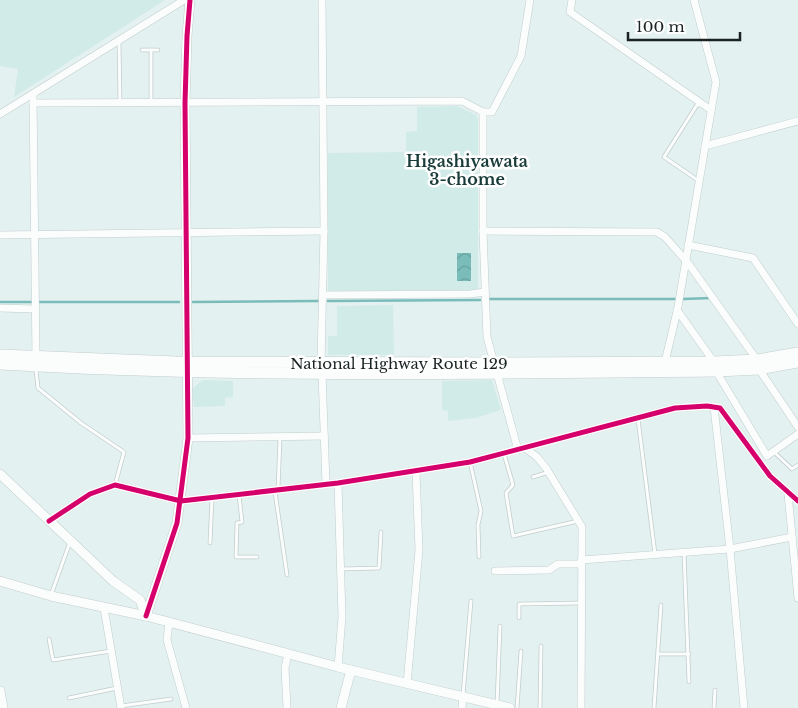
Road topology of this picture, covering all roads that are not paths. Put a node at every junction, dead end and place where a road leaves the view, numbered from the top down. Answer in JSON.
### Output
{"nodes":[{"id":1,"x":184,"y":0,"type":"edge"},
{"id":2,"x":190,"y":0,"type":"edge"},
{"id":3,"x":322,"y":0,"type":"edge"},
{"id":4,"x":530,"y":0,"type":"edge"},
{"id":5,"x":572,"y":0,"type":"edge"},
{"id":6,"x":694,"y":0,"type":"edge"},
{"id":7,"x":119,"y":41,"type":"junction"},
{"id":8,"x":142,"y":50,"type":"dead end"},
{"id":9,"x":151,"y":50,"type":"junction"},
{"id":10,"x":158,"y":50,"type":"dead end"},
{"id":11,"x":33,"y":99,"type":"junction"},
{"id":12,"x":323,"y":101,"type":"junction"},
{"id":13,"x":120,"y":103,"type":"junction"},
{"id":14,"x":151,"y":103,"type":"junction"},
{"id":15,"x":185,"y":103,"type":"junction"},
{"id":16,"x":703,"y":105,"type":"junction"},
{"id":17,"x":711,"y":110,"type":"junction"},
{"id":18,"x":482,"y":112,"type":"junction"},
{"id":19,"x":0,"y":114,"type":"edge"},
{"id":20,"x":798,"y":121,"type":"edge"},
{"id":21,"x":705,"y":146,"type":"junction"},
{"id":22,"x":699,"y":181,"type":"junction"},
{"id":23,"x":324,"y":231,"type":"junction"},
{"id":24,"x":483,"y":231,"type":"junction"},
{"id":25,"x":186,"y":234,"type":"junction"},
{"id":26,"x":0,"y":235,"type":"edge"},
{"id":27,"x":36,"y":235,"type":"junction"},
{"id":28,"x":688,"y":245,"type":"junction"},
{"id":29,"x":686,"y":260,"type":"junction"},
{"id":30,"x":485,"y":292,"type":"junction"},
{"id":31,"x":324,"y":295,"type":"junction"},
{"id":32,"x":0,"y":308,"type":"edge"},
{"id":33,"x":34,"y":308,"type":"junction"},
{"id":34,"x":677,"y":310,"type":"junction"},
{"id":35,"x":798,"y":324,"type":"edge"},
{"id":36,"x":798,"y":353,"type":"edge"},
{"id":37,"x":0,"y":355,"type":"edge"},
{"id":38,"x":36,"y":362,"type":"junction"},
{"id":39,"x":665,"y":362,"type":"junction"},
{"id":40,"x":798,"y":362,"type":"edge"},
{"id":41,"x":0,"y":364,"type":"edge"},
{"id":42,"x":758,"y":364,"type":"junction"},
{"id":43,"x":186,"y":367,"type":"junction"},
{"id":44,"x":494,"y":367,"type":"junction"},
{"id":45,"x":715,"y":367,"type":"junction"},
{"id":46,"x":322,"y":368,"type":"junction"},
{"id":47,"x":714,"y":407,"type":"junction"},
{"id":48,"x":638,"y":418,"type":"junction"},
{"id":49,"x":798,"y":427,"type":"edge"},
{"id":50,"x":798,"y":434,"type":"edge"},
{"id":51,"x":280,"y":436,"type":"junction"},
{"id":52,"x":324,"y":436,"type":"junction"},
{"id":53,"x":188,"y":438,"type":"junction"},
{"id":54,"x":522,"y":449,"type":"junction"},
{"id":55,"x":773,"y":452,"type":"junction"},
{"id":56,"x":504,"y":454,"type":"junction"},
{"id":57,"x":470,"y":462,"type":"junction"},
{"id":58,"x":798,"y":465,"type":"edge"},
{"id":59,"x":416,"y":472,"type":"junction"},
{"id":60,"x":549,"y":472,"type":"junction"},
{"id":61,"x":0,"y":474,"type":"edge"},
{"id":62,"x":533,"y":477,"type":"dead end"},
{"id":63,"x":338,"y":483,"type":"junction"},
{"id":64,"x":326,"y":484,"type":"junction"},
{"id":65,"x":115,"y":485,"type":"junction"},
{"id":66,"x":276,"y":490,"type":"junction"},
{"id":67,"x":239,"y":494,"type":"junction"},
{"id":68,"x":788,"y":494,"type":"junction"},
{"id":69,"x":212,"y":497,"type":"junction"},
{"id":70,"x":181,"y":501,"type":"junction"},
{"id":71,"x":798,"y":502,"type":"edge"},
{"id":72,"x":579,"y":520,"type":"junction"},
{"id":73,"x":49,"y":521,"type":"junction"},
{"id":74,"x":381,"y":532,"type":"dead end"},
{"id":75,"x":792,"y":537,"type":"junction"},
{"id":76,"x":70,"y":541,"type":"junction"},
{"id":77,"x":210,"y":542,"type":"dead end"},
{"id":78,"x":730,"y":549,"type":"junction"},
{"id":79,"x":684,"y":552,"type":"junction"},
{"id":80,"x":655,"y":554,"type":"junction"},
{"id":81,"x":257,"y":557,"type":"dead end"},
{"id":82,"x":479,"y":557,"type":"dead end"},
{"id":83,"x":581,"y":562,"type":"junction"},
{"id":84,"x":339,"y":569,"type":"junction"},
{"id":85,"x":496,"y":571,"type":"dead end"},
{"id":86,"x":287,"y":575,"type":"dead end"},
{"id":87,"x":0,"y":581,"type":"edge"},
{"id":88,"x":51,"y":596,"type":"junction"},
{"id":89,"x":798,"y":598,"type":"edge"},
{"id":90,"x":471,"y":601,"type":"dead end"},
{"id":91,"x":581,"y":603,"type":"junction"},
{"id":92,"x":661,"y":605,"type":"dead end"},
{"id":93,"x":104,"y":608,"type":"junction"},
{"id":94,"x":146,"y":616,"type":"junction"},
{"id":95,"x":519,"y":618,"type":"dead end"},
{"id":96,"x":169,"y":622,"type":"junction"},
{"id":97,"x":500,"y":626,"type":"dead end"},
{"id":98,"x":49,"y":639,"type":"dead end"},
{"id":99,"x":541,"y":646,"type":"dead end"},
{"id":100,"x":111,"y":650,"type":"junction"},
{"id":101,"x":521,"y":651,"type":"dead end"},
{"id":102,"x":288,"y":654,"type":"junction"},
{"id":103,"x":659,"y":654,"type":"junction"},
{"id":104,"x":689,"y":654,"type":"junction"},
{"id":105,"x":338,"y":667,"type":"junction"},
{"id":106,"x":351,"y":670,"type":"junction"},
{"id":107,"x":689,"y":682,"type":"dead end"},
{"id":108,"x":407,"y":684,"type":"junction"},
{"id":109,"x":117,"y":688,"type":"junction"},
{"id":110,"x":715,"y":690,"type":"dead end"},
{"id":111,"x":0,"y":691,"type":"edge"},
{"id":112,"x":463,"y":695,"type":"junction"},
{"id":113,"x":69,"y":698,"type":"dead end"},
{"id":114,"x":172,"y":699,"type":"dead end"},
{"id":115,"x":497,"y":704,"type":"junction"},
{"id":116,"x":120,"y":707,"type":"edge"},
{"id":117,"x":3,"y":708,"type":"edge"},
{"id":118,"x":186,"y":708,"type":"edge"},
{"id":119,"x":286,"y":708,"type":"edge"},
{"id":120,"x":341,"y":708,"type":"edge"},
{"id":121,"x":462,"y":708,"type":"edge"},
{"id":122,"x":510,"y":708,"type":"edge"},
{"id":123,"x":517,"y":708,"type":"edge"},
{"id":124,"x":540,"y":708,"type":"edge"},
{"id":125,"x":580,"y":708,"type":"edge"},
{"id":126,"x":654,"y":708,"type":"edge"},
{"id":127,"x":714,"y":708,"type":"edge"},
{"id":128,"x":744,"y":708,"type":"edge"}],
"edges":[{"from":1,"to":7,"type":"street"},
{"from":2,"to":15,"type":"street"},
{"from":3,"to":12,"type":"street"},
{"from":4,"to":18,"type":"street"},
{"from":5,"to":16,"type":"street"},
{"from":6,"to":17,"type":"street"},
{"from":7,"to":11,"type":"street"},
{"from":7,"to":13,"type":"lane"},
{"from":8,"to":9,"type":"lane"},
{"from":9,"to":10,"type":"lane"},
{"from":9,"to":14,"type":"lane"},
{"from":11,"to":13,"type":"street"},
{"from":11,"to":19,"type":"street"},
{"from":11,"to":27,"type":"street"},
{"from":12,"to":15,"type":"street"},
{"from":12,"to":18,"type":"street"},
{"from":12,"to":23,"type":"street"},
{"from":13,"to":14,"type":"street"},
{"from":14,"to":15,"type":"street"},
{"from":15,"to":25,"type":"street"},
{"from":16,"to":17,"type":"street"},
{"from":16,"to":22,"type":"lane"},
{"from":17,"to":21,"type":"street"},
{"from":18,"to":24,"type":"street"},
{"from":20,"to":21,"type":"street"},
{"from":21,"to":22,"type":"street"},
{"from":22,"to":28,"type":"street"},
{"from":23,"to":25,"type":"street"},
{"from":23,"to":31,"type":"street"},
{"from":24,"to":29,"type":"street"},
{"from":24,"to":30,"type":"street"},
{"from":25,"to":27,"type":"street"},
{"from":25,"to":43,"type":"street"},
{"from":26,"to":27,"type":"street"},
{"from":27,"to":33,"type":"street"},
{"from":28,"to":29,"type":"street"},
{"from":28,"to":35,"type":"street"},
{"from":29,"to":34,"type":"street"},
{"from":29,"to":42,"type":"street"},
{"from":30,"to":31,"type":"street"},
{"from":30,"to":44,"type":"street"},
{"from":31,"to":46,"type":"street"},
{"from":32,"to":33,"type":"street"},
{"from":33,"to":38,"type":"street"},
{"from":34,"to":39,"type":"street"},
{"from":34,"to":45,"type":"street"},
{"from":36,"to":42,"type":"highway","name":"National Highway Route 129"},
{"from":37,"to":38,"type":"highway","name":"National Highway Route 129"},
{"from":38,"to":41,"type":"highway","name":"National Highway Route 129"},
{"from":38,"to":43,"type":"highway","name":"National Highway Route 129"},
{"from":38,"to":65,"type":"lane"},
{"from":39,"to":44,"type":"highway","name":"National Highway Route 129"},
{"from":39,"to":45,"type":"highway","name":"National Highway Route 129"},
{"from":40,"to":42,"type":"highway","name":"National Highway Route 129"},
{"from":42,"to":45,"type":"highway","name":"National Highway Route 129"},
{"from":42,"to":49,"type":"street"},
{"from":43,"to":46,"type":"highway","name":"National Highway Route 129"},
{"from":43,"to":53,"type":"street"},
{"from":44,"to":45,"type":"highway","name":"National Highway Route 129"},
{"from":44,"to":46,"type":"highway","name":"National Highway Route 129"},
{"from":44,"to":54,"type":"street"},
{"from":45,"to":55,"type":"street"},
{"from":46,"to":52,"type":"street"},
{"from":47,"to":48,"type":"street"},
{"from":47,"to":68,"type":"street"},
{"from":47,"to":78,"type":"street"},
{"from":48,"to":54,"type":"street"},
{"from":48,"to":80,"type":"lane"},
{"from":50,"to":55,"type":"street"},
{"from":51,"to":52,"type":"street"},
{"from":51,"to":53,"type":"street"},
{"from":51,"to":66,"type":"lane"},
{"from":52,"to":64,"type":"street"},
{"from":53,"to":70,"type":"street"},
{"from":54,"to":56,"type":"street"},
{"from":54,"to":60,"type":"street"},
{"from":55,"to":58,"type":"lane"},
{"from":56,"to":57,"type":"street"},
{"from":56,"to":72,"type":"lane"},
{"from":57,"to":59,"type":"street"},
{"from":57,"to":82,"type":"lane"},
{"from":59,"to":63,"type":"street"},
{"from":59,"to":108,"type":"street"},
{"from":60,"to":62,"type":"lane"},
{"from":60,"to":72,"type":"street"},
{"from":61,"to":73,"type":"street"},
{"from":63,"to":64,"type":"street"},
{"from":63,"to":84,"type":"street"},
{"from":64,"to":66,"type":"street"},
{"from":65,"to":70,"type":"street"},
{"from":65,"to":73,"type":"street"},
{"from":66,"to":67,"type":"street"},
{"from":66,"to":86,"type":"lane"},
{"from":67,"to":69,"type":"street"},
{"from":67,"to":81,"type":"lane"},
{"from":68,"to":71,"type":"street"},
{"from":68,"to":75,"type":"street"},
{"from":69,"to":70,"type":"street"},
{"from":69,"to":77,"type":"lane"},
{"from":70,"to":94,"type":"street"},
{"from":72,"to":83,"type":"street"},
{"from":73,"to":76,"type":"street"},
{"from":74,"to":84,"type":"lane"},
{"from":75,"to":78,"type":"street"},
{"from":75,"to":89,"type":"street"},
{"from":76,"to":88,"type":"lane"},
{"from":76,"to":94,"type":"street"},
{"from":78,"to":79,"type":"street"},
{"from":78,"to":128,"type":"street"},
{"from":79,"to":80,"type":"street"},
{"from":79,"to":104,"type":"lane"},
{"from":80,"to":83,"type":"street"},
{"from":83,"to":85,"type":"street"},
{"from":83,"to":91,"type":"street"},
{"from":84,"to":105,"type":"street"},
{"from":87,"to":88,"type":"street"},
{"from":88,"to":93,"type":"street"},
{"from":90,"to":112,"type":"lane"},
{"from":91,"to":95,"type":"lane"},
{"from":91,"to":125,"type":"street"},
{"from":92,"to":103,"type":"lane"},
{"from":93,"to":94,"type":"street"},
{"from":93,"to":100,"type":"street"},
{"from":94,"to":96,"type":"street"},
{"from":96,"to":102,"type":"street"},
{"from":96,"to":118,"type":"street"},
{"from":97,"to":115,"type":"lane"},
{"from":98,"to":100,"type":"lane"},
{"from":99,"to":124,"type":"lane"},
{"from":100,"to":109,"type":"street"},
{"from":101,"to":123,"type":"lane"},
{"from":102,"to":105,"type":"street"},
{"from":102,"to":119,"type":"street"},
{"from":103,"to":104,"type":"lane"},
{"from":103,"to":126,"type":"lane"},
{"from":104,"to":107,"type":"lane"},
{"from":105,"to":106,"type":"street"},
{"from":106,"to":108,"type":"street"},
{"from":106,"to":120,"type":"street"},
{"from":108,"to":112,"type":"street"},
{"from":109,"to":113,"type":"lane"},
{"from":109,"to":116,"type":"street"},
{"from":110,"to":127,"type":"lane"},
{"from":111,"to":117,"type":"street"},
{"from":112,"to":115,"type":"street"},
{"from":112,"to":121,"type":"street"},
{"from":114,"to":116,"type":"lane"},
{"from":115,"to":122,"type":"street"}]}
